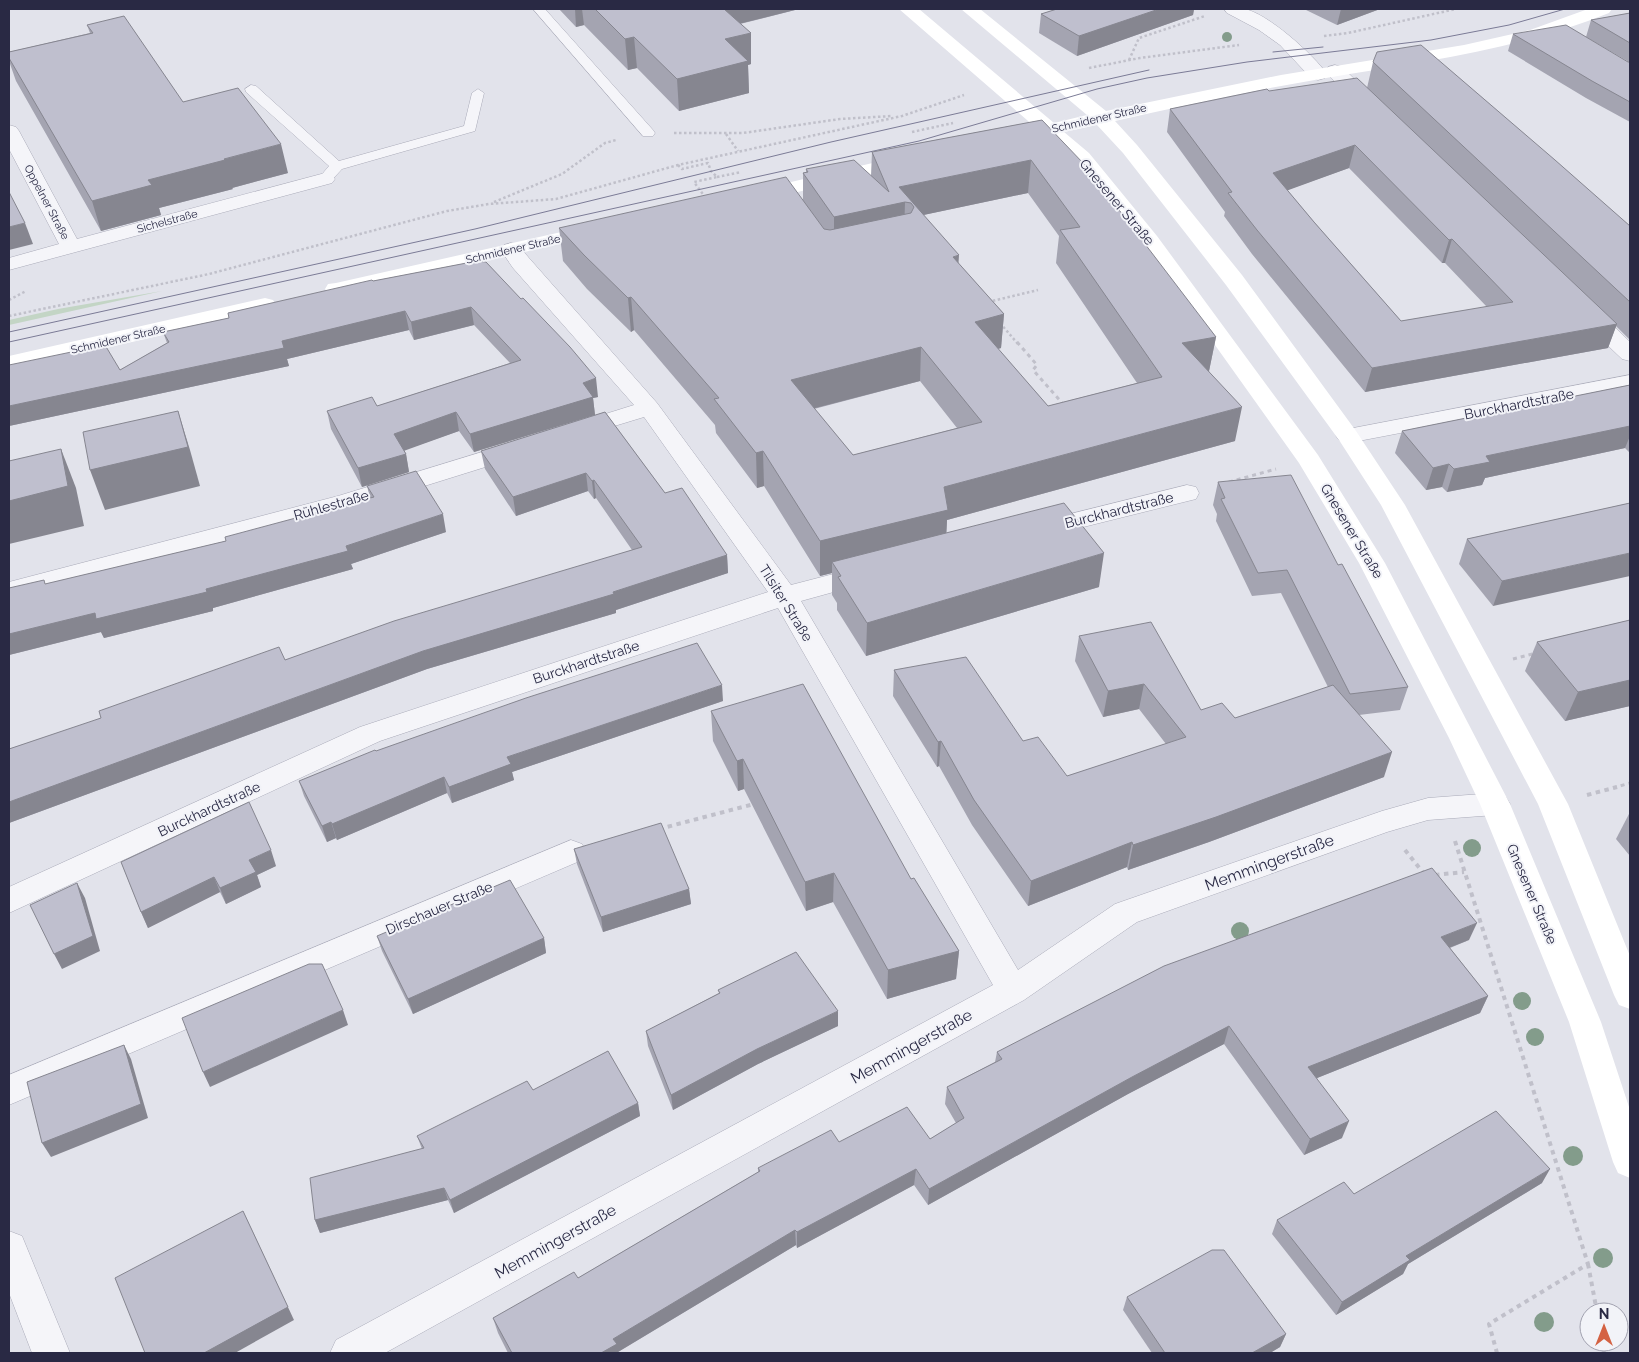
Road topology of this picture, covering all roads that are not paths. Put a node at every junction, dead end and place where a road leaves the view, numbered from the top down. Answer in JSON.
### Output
{"nodes":[{"id":1,"x":539,"y":9,"type":"edge"},
{"id":2,"x":908,"y":9,"type":"edge"},
{"id":3,"x":970,"y":9,"type":"edge"},
{"id":4,"x":1264,"y":9,"type":"edge"},
{"id":5,"x":1603,"y":9,"type":"edge"},
{"id":6,"x":1239,"y":12,"type":"edge"},
{"id":7,"x":1555,"y":28,"type":"junction"},
{"id":8,"x":1572,"y":38,"type":"edge"},
{"id":9,"x":1326,"y":72,"type":"junction"},
{"id":10,"x":250,"y":90,"type":"dead end"},
{"id":11,"x":478,"y":93,"type":"dead end"},
{"id":12,"x":1100,"y":117,"type":"junction"},
{"id":13,"x":1385,"y":119,"type":"edge"},
{"id":14,"x":1049,"y":129,"type":"junction"},
{"id":15,"x":9,"y":131,"type":"edge"},
{"id":16,"x":648,"y":133,"type":"road end"},
{"id":17,"x":998,"y":141,"type":"edge"},
{"id":18,"x":926,"y":156,"type":"edge"},
{"id":19,"x":331,"y":173,"type":"junction"},
{"id":20,"x":738,"y":200,"type":"edge"},
{"id":21,"x":616,"y":226,"type":"edge"},
{"id":22,"x":72,"y":247,"type":"junction"},
{"id":23,"x":511,"y":249,"type":"junction"},
{"id":24,"x":9,"y":264,"type":"edge"},
{"id":25,"x":318,"y":293,"type":"edge"},
{"id":26,"x":1572,"y":299,"type":"edge"},
{"id":27,"x":289,"y":300,"type":"edge"},
{"id":28,"x":1630,"y":354,"type":"edge"},
{"id":29,"x":9,"y":364,"type":"edge"},
{"id":30,"x":1630,"y":382,"type":"edge"},
{"id":31,"x":649,"y":408,"type":"junction"},
{"id":32,"x":1348,"y":436,"type":"junction"},
{"id":33,"x":1187,"y":493,"type":"dead end"},
{"id":34,"x":1025,"y":534,"type":"edge"},
{"id":35,"x":891,"y":569,"type":"edge"},
{"id":36,"x":9,"y":590,"type":"edge"},
{"id":37,"x":785,"y":596,"type":"junction"},
{"id":38,"x":1494,"y":804,"type":"junction"},
{"id":39,"x":571,"y":852,"type":"dead end"},
{"id":40,"x":9,"y":901,"type":"edge"},
{"id":41,"x":1013,"y":990,"type":"junction"},
{"id":42,"x":1630,"y":995,"type":"edge"},
{"id":43,"x":9,"y":1090,"type":"edge"},
{"id":44,"x":1630,"y":1162,"type":"edge"},
{"id":45,"x":9,"y":1248,"type":"edge"},
{"id":46,"x":51,"y":1353,"type":"edge"},
{"id":47,"x":349,"y":1353,"type":"edge"}],
"edges":[{"from":1,"to":16,"type":"lane"},
{"from":2,"to":14,"type":"main road","name":"Gnesener Straße"},
{"from":3,"to":12,"type":"main road"},
{"from":4,"to":6,"type":"street"},
{"from":5,"to":7,"type":"main road","name":"Schmidener Straße"},
{"from":6,"to":9,"type":"street"},
{"from":7,"to":8,"type":"street"},
{"from":7,"to":9,"type":"main road","name":"Schmidener Straße"},
{"from":9,"to":12,"type":"main road","name":"Schmidener Straße"},
{"from":9,"to":13,"type":"street"},
{"from":10,"to":19,"type":"lane"},
{"from":11,"to":19,"type":"lane"},
{"from":12,"to":14,"type":"main road","name":"Schmidener Straße"},
{"from":12,"to":32,"type":"main road"},
{"from":14,"to":17,"type":"main road","name":"Schmidener Straße"},
{"from":14,"to":38,"type":"main road","name":"Gnesener Straße"},
{"from":15,"to":22,"type":"street","name":"Oppelner Straße"},
{"from":18,"to":20,"type":"main road"},
{"from":19,"to":22,"type":"street","name":"Sichelstraße"},
{"from":21,"to":23,"type":"main road","name":"Schmidener Straße"},
{"from":22,"to":24,"type":"street","name":"Sichelstraße"},
{"from":23,"to":25,"type":"main road","name":"Schmidener Straße"},
{"from":23,"to":31,"type":"street","name":"Tilsiter Straße"},
{"from":26,"to":28,"type":"street"},
{"from":27,"to":29,"type":"main road","name":"Schmidener Straße"},
{"from":30,"to":32,"type":"street","name":"Burckhardtstraße"},
{"from":31,"to":36,"type":"street","name":"Rühlestraße"},
{"from":31,"to":37,"type":"street","name":"Tilsiter Straße"},
{"from":32,"to":42,"type":"main road"},
{"from":33,"to":34,"type":"street","name":"Burckhardtstraße"},
{"from":35,"to":37,"type":"street","name":"Burckhardtstraße"},
{"from":37,"to":40,"type":"street","name":"Burckhardtstraße"},
{"from":37,"to":41,"type":"street","name":"Tilsiter Straße"},
{"from":38,"to":41,"type":"street","name":"Memmingerstraße"},
{"from":38,"to":44,"type":"main road","name":"Gnesener Straße"},
{"from":39,"to":43,"type":"street","name":"Dirschauer Straße"},
{"from":41,"to":47,"type":"street","name":"Memmingerstraße"},
{"from":45,"to":46,"type":"street"}]}
